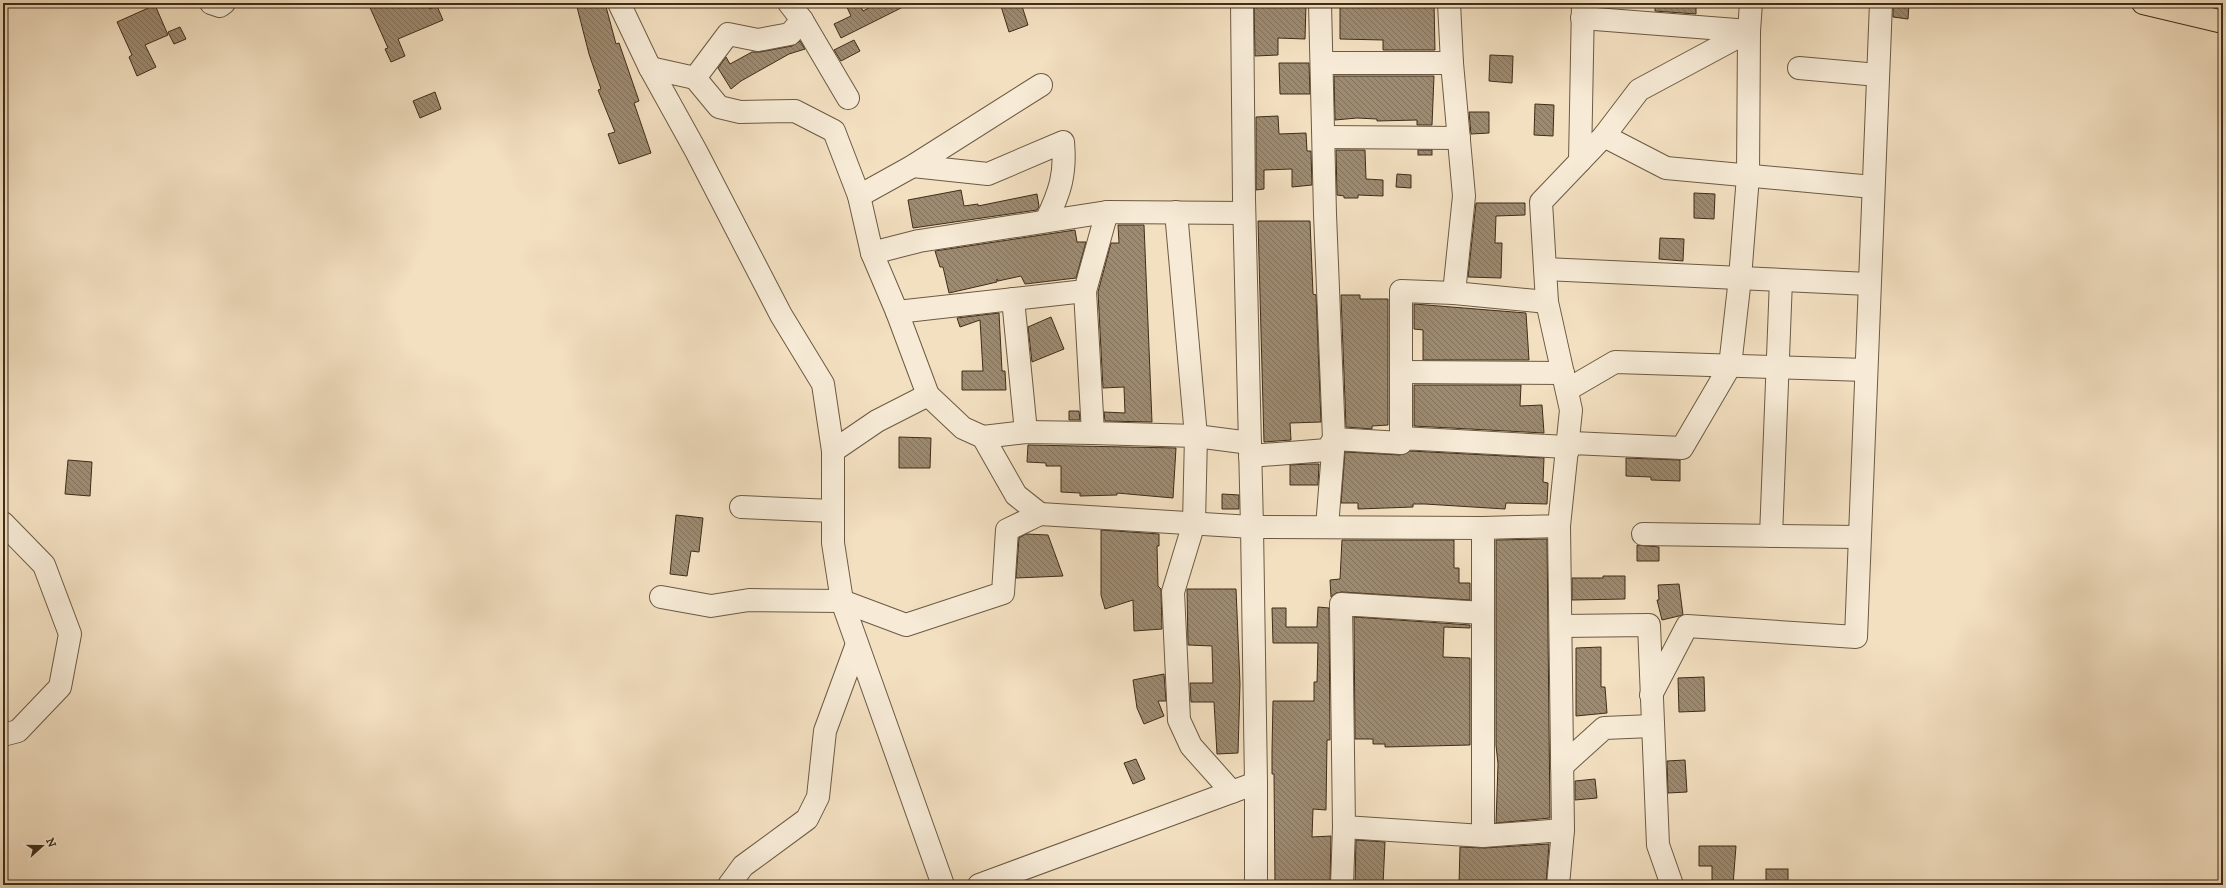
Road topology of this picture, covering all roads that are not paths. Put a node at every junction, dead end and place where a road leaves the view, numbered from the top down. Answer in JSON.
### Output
{"nodes":[{"id":1,"x":211,"y":3,"type":"edge"},
{"id":2,"x":224,"y":3,"type":"edge"},
{"id":3,"x":619,"y":3,"type":"edge"},
{"id":4,"x":789,"y":3,"type":"edge"},
{"id":5,"x":1242,"y":3,"type":"edge"},
{"id":6,"x":1320,"y":3,"type":"edge"},
{"id":7,"x":1449,"y":3,"type":"edge"},
{"id":8,"x":1751,"y":3,"type":"edge"},
{"id":9,"x":1881,"y":3,"type":"edge"},
{"id":10,"x":2143,"y":3,"type":"edge"},
{"id":11,"x":1582,"y":10,"type":"edge"},
{"id":12,"x":802,"y":20,"type":"junction"},
{"id":13,"x":2223,"y":22,"type":"edge"},
{"id":14,"x":1749,"y":31,"type":"junction"},
{"id":15,"x":1322,"y":63,"type":"junction"},
{"id":16,"x":1452,"y":64,"type":"junction"},
{"id":17,"x":650,"y":68,"type":"junction"},
{"id":18,"x":1799,"y":68,"type":"dead end"},
{"id":19,"x":1878,"y":75,"type":"junction"},
{"id":20,"x":695,"y":78,"type":"junction"},
{"id":21,"x":1041,"y":85,"type":"dead end"},
{"id":22,"x":848,"y":98,"type":"dead end"},
{"id":23,"x":1604,"y":136,"type":"junction"},
{"id":24,"x":1324,"y":137,"type":"junction"},
{"id":25,"x":1459,"y":138,"type":"junction"},
{"id":26,"x":1580,"y":161,"type":"junction"},
{"id":27,"x":913,"y":166,"type":"junction"},
{"id":28,"x":1748,"y":176,"type":"junction"},
{"id":29,"x":1873,"y":187,"type":"junction"},
{"id":30,"x":859,"y":196,"type":"junction"},
{"id":31,"x":1107,"y":212,"type":"junction"},
{"id":32,"x":1176,"y":212,"type":"junction"},
{"id":33,"x":1244,"y":213,"type":"junction"},
{"id":34,"x":1046,"y":221,"type":"junction"},
{"id":35,"x":872,"y":253,"type":"junction"},
{"id":36,"x":1545,"y":269,"type":"junction"},
{"id":37,"x":1740,"y":278,"type":"junction"},
{"id":38,"x":1781,"y":280,"type":"junction"},
{"id":39,"x":1869,"y":284,"type":"junction"},
{"id":40,"x":1085,"y":291,"type":"junction"},
{"id":41,"x":1454,"y":293,"type":"junction"},
{"id":42,"x":1013,"y":299,"type":"junction"},
{"id":43,"x":1547,"y":302,"type":"junction"},
{"id":44,"x":898,"y":312,"type":"junction"},
{"id":45,"x":1730,"y":366,"type":"junction"},
{"id":46,"x":1778,"y":368,"type":"junction"},
{"id":47,"x":1866,"y":370,"type":"junction"},
{"id":48,"x":1401,"y":372,"type":"junction"},
{"id":49,"x":1565,"y":381,"type":"junction"},
{"id":50,"x":928,"y":395,"type":"junction"},
{"id":51,"x":1026,"y":432,"type":"junction"},
{"id":52,"x":1093,"y":433,"type":"junction"},
{"id":53,"x":983,"y":436,"type":"junction"},
{"id":54,"x":1196,"y":436,"type":"junction"},
{"id":55,"x":1334,"y":439,"type":"junction"},
{"id":56,"x":1400,"y":443,"type":"junction"},
{"id":57,"x":1250,"y":450,"type":"junction"},
{"id":58,"x":834,"y":451,"type":"junction"},
{"id":59,"x":1567,"y":452,"type":"junction"},
{"id":60,"x":741,"y":507,"type":"dead end"},
{"id":61,"x":833,"y":511,"type":"junction"},
{"id":62,"x":1040,"y":514,"type":"junction"},
{"id":63,"x":1194,"y":523,"type":"junction"},
{"id":64,"x":3,"y":524,"type":"edge"},
{"id":65,"x":1559,"y":526,"type":"junction"},
{"id":66,"x":1252,"y":527,"type":"junction"},
{"id":67,"x":1327,"y":527,"type":"junction"},
{"id":68,"x":1483,"y":528,"type":"junction"},
{"id":69,"x":1643,"y":534,"type":"dead end"},
{"id":70,"x":1772,"y":536,"type":"junction"},
{"id":71,"x":1858,"y":537,"type":"junction"},
{"id":72,"x":661,"y":597,"type":"dead end"},
{"id":73,"x":842,"y":601,"type":"junction"},
{"id":74,"x":1483,"y":613,"type":"junction"},
{"id":75,"x":1560,"y":626,"type":"junction"},
{"id":76,"x":858,"y":644,"type":"junction"},
{"id":77,"x":1652,"y":694,"type":"junction"},
{"id":78,"x":1652,"y":726,"type":"junction"},
{"id":79,"x":3,"y":735,"type":"edge"},
{"id":80,"x":1562,"y":766,"type":"junction"},
{"id":81,"x":1256,"y":783,"type":"junction"},
{"id":82,"x":1232,"y":792,"type":"junction"},
{"id":83,"x":1344,"y":826,"type":"junction"},
{"id":84,"x":1563,"y":830,"type":"junction"},
{"id":85,"x":1483,"y":836,"type":"junction"},
{"id":86,"x":729,"y":885,"type":"edge"},
{"id":87,"x":943,"y":885,"type":"edge"},
{"id":88,"x":979,"y":885,"type":"edge"},
{"id":89,"x":1256,"y":885,"type":"edge"},
{"id":90,"x":1342,"y":885,"type":"edge"},
{"id":91,"x":1558,"y":885,"type":"edge"},
{"id":92,"x":1672,"y":885,"type":"edge"}],
"edges":[{"from":1,"to":2,"type":"street"},
{"from":3,"to":17,"type":"street"},
{"from":4,"to":12,"type":"street"},
{"from":5,"to":33,"type":"street"},
{"from":6,"to":15,"type":"street"},
{"from":7,"to":16,"type":"street"},
{"from":8,"to":14,"type":"street"},
{"from":9,"to":19,"type":"street"},
{"from":10,"to":13,"type":"main road"},
{"from":11,"to":14,"type":"street"},
{"from":11,"to":26,"type":"street"},
{"from":12,"to":20,"type":"street"},
{"from":12,"to":22,"type":"street"},
{"from":14,"to":23,"type":"street"},
{"from":14,"to":28,"type":"street"},
{"from":15,"to":16,"type":"street"},
{"from":15,"to":24,"type":"street"},
{"from":16,"to":25,"type":"street"},
{"from":17,"to":20,"type":"street"},
{"from":17,"to":58,"type":"street"},
{"from":18,"to":19,"type":"street"},
{"from":19,"to":29,"type":"street"},
{"from":20,"to":30,"type":"street"},
{"from":21,"to":27,"type":"street"},
{"from":23,"to":26,"type":"street"},
{"from":23,"to":28,"type":"street"},
{"from":24,"to":25,"type":"street"},
{"from":24,"to":55,"type":"street"},
{"from":25,"to":41,"type":"street"},
{"from":26,"to":36,"type":"street"},
{"from":27,"to":30,"type":"street"},
{"from":27,"to":34,"type":"street"},
{"from":28,"to":29,"type":"street"},
{"from":28,"to":37,"type":"street"},
{"from":29,"to":39,"type":"street"},
{"from":30,"to":35,"type":"street"},
{"from":31,"to":32,"type":"street"},
{"from":31,"to":34,"type":"street"},
{"from":31,"to":40,"type":"street"},
{"from":32,"to":33,"type":"street"},
{"from":32,"to":54,"type":"street"},
{"from":33,"to":57,"type":"street"},
{"from":34,"to":35,"type":"street"},
{"from":35,"to":44,"type":"street"},
{"from":36,"to":37,"type":"street"},
{"from":36,"to":43,"type":"street"},
{"from":37,"to":38,"type":"street"},
{"from":37,"to":45,"type":"street"},
{"from":38,"to":39,"type":"street"},
{"from":38,"to":46,"type":"street"},
{"from":39,"to":47,"type":"street"},
{"from":40,"to":42,"type":"street"},
{"from":40,"to":52,"type":"street"},
{"from":41,"to":43,"type":"street"},
{"from":41,"to":48,"type":"street"},
{"from":42,"to":44,"type":"street"},
{"from":42,"to":51,"type":"street"},
{"from":43,"to":49,"type":"street"},
{"from":44,"to":50,"type":"street"},
{"from":45,"to":46,"type":"street"},
{"from":45,"to":49,"type":"street"},
{"from":45,"to":59,"type":"street"},
{"from":46,"to":47,"type":"street"},
{"from":46,"to":70,"type":"street"},
{"from":47,"to":71,"type":"street"},
{"from":48,"to":49,"type":"street"},
{"from":48,"to":56,"type":"street"},
{"from":49,"to":59,"type":"street"},
{"from":50,"to":53,"type":"street"},
{"from":50,"to":58,"type":"street"},
{"from":51,"to":52,"type":"street"},
{"from":51,"to":53,"type":"street"},
{"from":52,"to":54,"type":"street"},
{"from":53,"to":62,"type":"street"},
{"from":54,"to":57,"type":"street"},
{"from":54,"to":63,"type":"street"},
{"from":55,"to":56,"type":"street"},
{"from":55,"to":57,"type":"street"},
{"from":55,"to":67,"type":"street"},
{"from":56,"to":59,"type":"street"},
{"from":57,"to":66,"type":"street"},
{"from":58,"to":61,"type":"street"},
{"from":59,"to":65,"type":"street"},
{"from":60,"to":61,"type":"street"},
{"from":61,"to":73,"type":"street"},
{"from":62,"to":63,"type":"street"},
{"from":62,"to":73,"type":"street"},
{"from":63,"to":66,"type":"street"},
{"from":63,"to":82,"type":"street"},
{"from":64,"to":79,"type":"street"},
{"from":65,"to":68,"type":"street"},
{"from":65,"to":75,"type":"street"},
{"from":66,"to":67,"type":"street"},
{"from":66,"to":81,"type":"street"},
{"from":67,"to":68,"type":"street"},
{"from":68,"to":74,"type":"street"},
{"from":69,"to":70,"type":"street"},
{"from":70,"to":71,"type":"street"},
{"from":71,"to":77,"type":"street"},
{"from":72,"to":73,"type":"street"},
{"from":73,"to":76,"type":"street"},
{"from":74,"to":83,"type":"street"},
{"from":74,"to":85,"type":"street"},
{"from":75,"to":77,"type":"street"},
{"from":75,"to":80,"type":"street"},
{"from":76,"to":86,"type":"street"},
{"from":76,"to":87,"type":"street"},
{"from":77,"to":78,"type":"street"},
{"from":78,"to":80,"type":"street"},
{"from":78,"to":92,"type":"street"},
{"from":80,"to":84,"type":"street"},
{"from":81,"to":82,"type":"street"},
{"from":81,"to":89,"type":"street"},
{"from":82,"to":88,"type":"street"},
{"from":83,"to":85,"type":"street"},
{"from":83,"to":90,"type":"street"},
{"from":84,"to":85,"type":"street"},
{"from":84,"to":91,"type":"street"}]}
